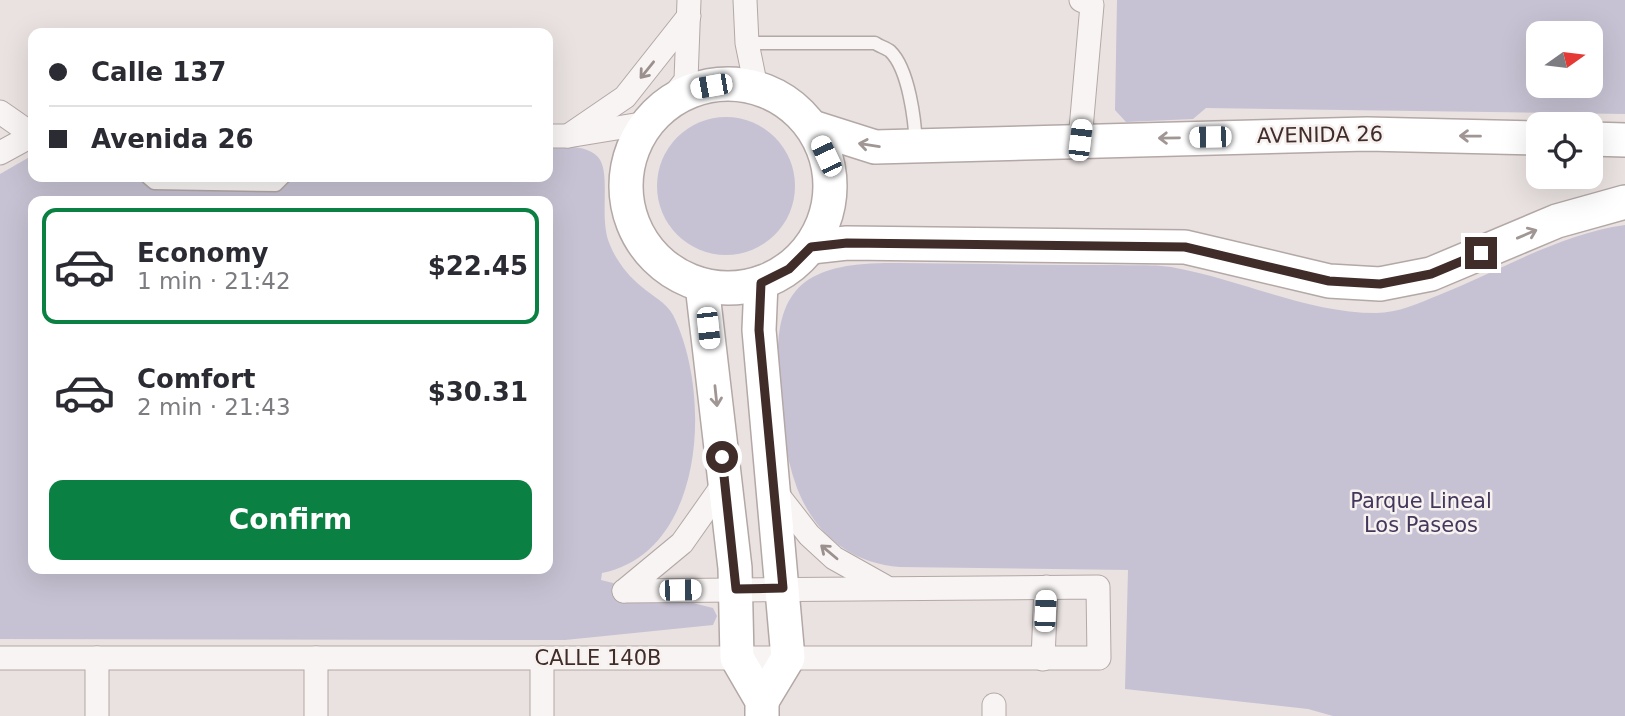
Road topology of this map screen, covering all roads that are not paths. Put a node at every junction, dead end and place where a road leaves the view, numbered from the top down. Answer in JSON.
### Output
{"nodes":[{"id":1,"x":745,"y":0,"type":"edge"},
{"id":2,"x":1089,"y":2,"type":"edge"},
{"id":3,"x":689,"y":8,"type":"edge"},
{"id":4,"x":747,"y":43,"type":"junction"},
{"id":5,"x":755,"y":87,"type":"junction"},
{"id":6,"x":0,"y":112,"type":"edge"},
{"id":7,"x":658,"y":113,"type":"junction"},
{"id":8,"x":812,"y":127,"type":"junction"},
{"id":9,"x":28,"y":130,"type":"edge"},
{"id":10,"x":28,"y":136,"type":"edge"},
{"id":11,"x":558,"y":136,"type":"edge"},
{"id":12,"x":1526,"y":138,"type":"edge"},
{"id":13,"x":1603,"y":139,"type":"edge"},
{"id":14,"x":1080,"y":140,"type":"junction"},
{"id":15,"x":1625,"y":140,"type":"edge"},
{"id":16,"x":916,"y":146,"type":"junction"},
{"id":17,"x":0,"y":153,"type":"edge"},
{"id":18,"x":153,"y":182,"type":"edge"},
{"id":19,"x":279,"y":182,"type":"edge"},
{"id":20,"x":1625,"y":202,"type":"edge"},
{"id":21,"x":811,"y":247,"type":"junction"},
{"id":22,"x":761,"y":283,"type":"junction"},
{"id":23,"x":702,"y":285,"type":"junction"},
{"id":24,"x":725,"y":482,"type":"junction"},
{"id":25,"x":774,"y":489,"type":"junction"},
{"id":26,"x":887,"y":587,"type":"junction"},
{"id":27,"x":1046,"y":587,"type":"junction"},
{"id":28,"x":783,"y":588,"type":"junction"},
{"id":29,"x":736,"y":589,"type":"junction"},
{"id":30,"x":0,"y":658,"type":"edge"},
{"id":31,"x":97,"y":658,"type":"junction"},
{"id":32,"x":316,"y":658,"type":"junction"},
{"id":33,"x":542,"y":658,"type":"junction"},
{"id":34,"x":737,"y":658,"type":"junction"},
{"id":35,"x":788,"y":658,"type":"junction"},
{"id":36,"x":1043,"y":659,"type":"junction"},
{"id":37,"x":762,"y":709,"type":"edge"},
{"id":38,"x":97,"y":716,"type":"edge"},
{"id":39,"x":316,"y":716,"type":"edge"},
{"id":40,"x":542,"y":716,"type":"edge"}],
"edges":[{"from":1,"to":4,"type":"street"},
{"from":2,"to":14,"type":"street"},
{"from":3,"to":7,"type":"street"},
{"from":3,"to":11,"type":"street","one_way":true},
{"from":4,"to":5,"type":"street"},
{"from":4,"to":16,"type":"lane"},
{"from":5,"to":7,"type":"street"},
{"from":5,"to":8,"type":"street"},
{"from":6,"to":9,"type":"street"},
{"from":7,"to":11,"type":"street"},
{"from":7,"to":23,"type":"street"},
{"from":16,"to":8,"type":"street","name":"AVENIDA 26","one_way":true},
{"from":8,"to":21,"type":"street"},
{"from":10,"to":17,"type":"street"},
{"from":12,"to":14,"type":"street","name":"AVENIDA 26","one_way":true},
{"from":13,"to":15,"type":"street"},
{"from":14,"to":16,"type":"street","name":"AVENIDA 26"},
{"from":18,"to":19,"type":"lane"},
{"from":21,"to":20,"type":"street","one_way":true},
{"from":21,"to":22,"type":"street"},
{"from":22,"to":23,"type":"street"},
{"from":22,"to":25,"type":"street"},
{"from":23,"to":24,"type":"street","one_way":true},
{"from":24,"to":29,"type":"street"},
{"from":24,"to":29,"type":"street"},
{"from":26,"to":25,"type":"street","one_way":true},
{"from":25,"to":28,"type":"street"},
{"from":26,"to":27,"type":"street"},
{"from":26,"to":28,"type":"street"},
{"from":27,"to":36,"type":"street"},
{"from":27,"to":36,"type":"street","name":"CALLE 140B"},
{"from":28,"to":29,"type":"street"},
{"from":28,"to":35,"type":"street"},
{"from":29,"to":34,"type":"street"},
{"from":30,"to":31,"type":"street","name":"CALLE 140B"},
{"from":31,"to":32,"type":"street","name":"CALLE 140B"},
{"from":31,"to":38,"type":"street"},
{"from":32,"to":33,"type":"street","name":"CALLE 140B"},
{"from":32,"to":39,"type":"street"},
{"from":33,"to":34,"type":"street","name":"CALLE 140B"},
{"from":33,"to":40,"type":"street"},
{"from":34,"to":35,"type":"street","name":"CALLE 140B"},
{"from":34,"to":37,"type":"street"},
{"from":35,"to":36,"type":"street","name":"CALLE 140B"},
{"from":35,"to":37,"type":"street"}]}
